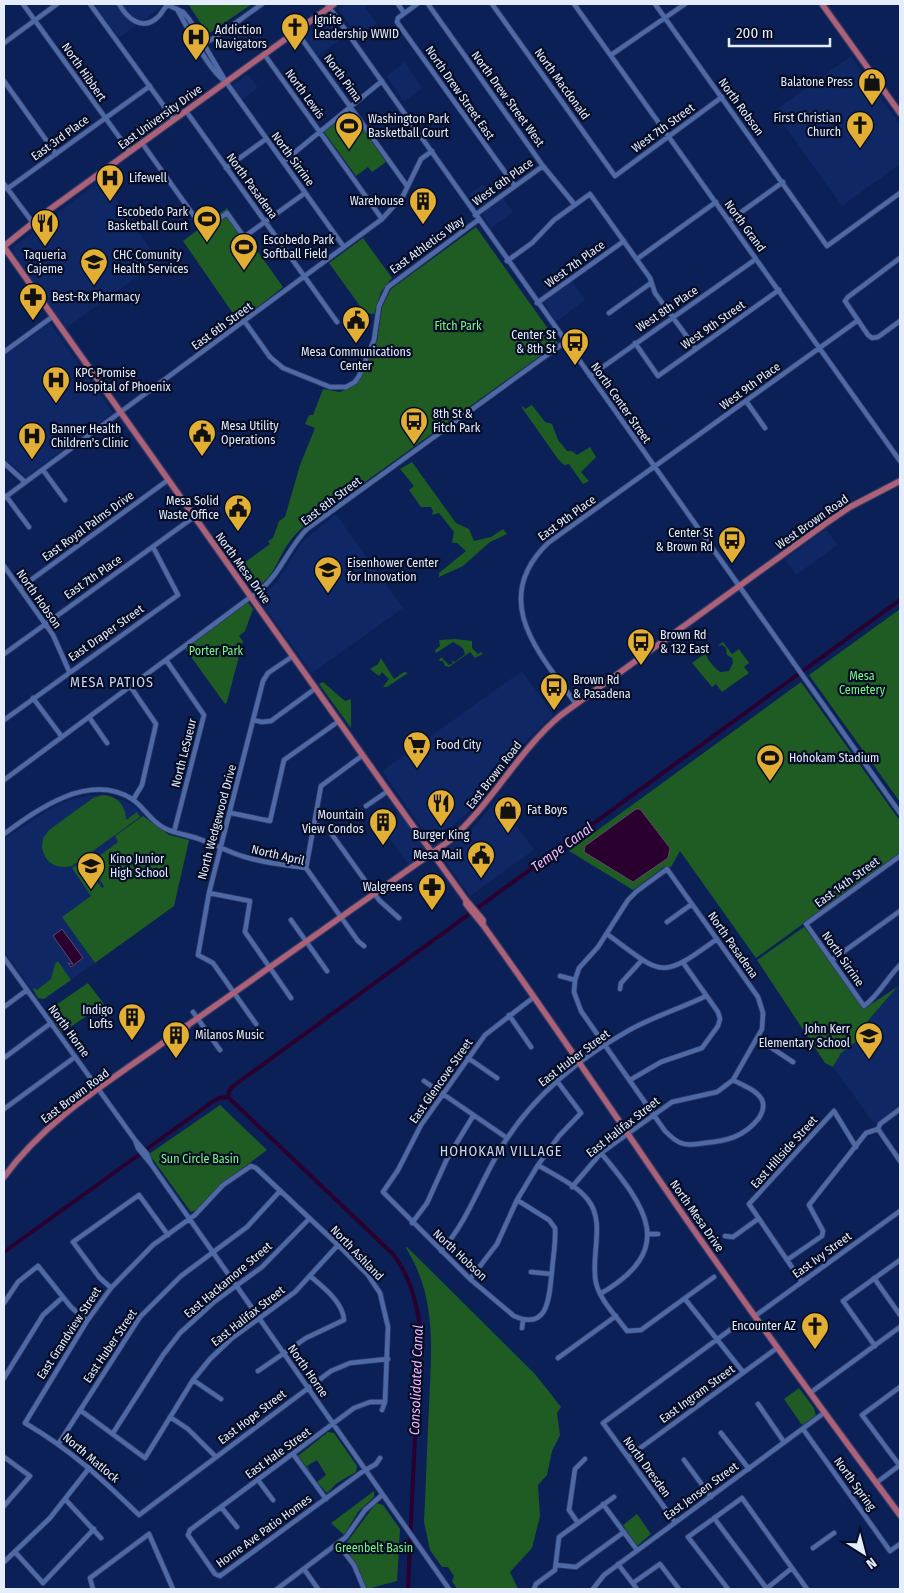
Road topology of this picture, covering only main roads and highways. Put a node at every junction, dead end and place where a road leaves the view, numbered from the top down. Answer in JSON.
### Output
{"nodes":[{"id":1,"x":822,"y":4,"type":"edge"},
{"id":2,"x":330,"y":5,"type":"edge"},
{"id":3,"x":898,"y":104,"type":"edge"},
{"id":4,"x":900,"y":113,"type":"edge"},
{"id":5,"x":4,"y":246,"type":"edge"},
{"id":6,"x":900,"y":481,"type":"edge"},
{"id":7,"x":739,"y":586,"type":"joint"},
{"id":8,"x":432,"y":853,"type":"junction"},
{"id":9,"x":4,"y":1177,"type":"edge"},
{"id":10,"x":900,"y":1515,"type":"edge"}],
"edges":[{"from":1,"to":3,"type":"main road"},
{"from":2,"to":5,"type":"main road","name":"East University Drive"},
{"from":3,"to":4,"type":"main road"},
{"from":5,"to":8,"type":"main road","name":"North Mesa Drive"},
{"from":6,"to":7,"type":"main road","name":"West Brown Road"},
{"from":7,"to":8,"type":"main road","name":"East Brown Road"},
{"from":8,"to":9,"type":"main road","name":"East Brown Road"},
{"from":8,"to":10,"type":"main road","name":"North Mesa Drive"}]}
